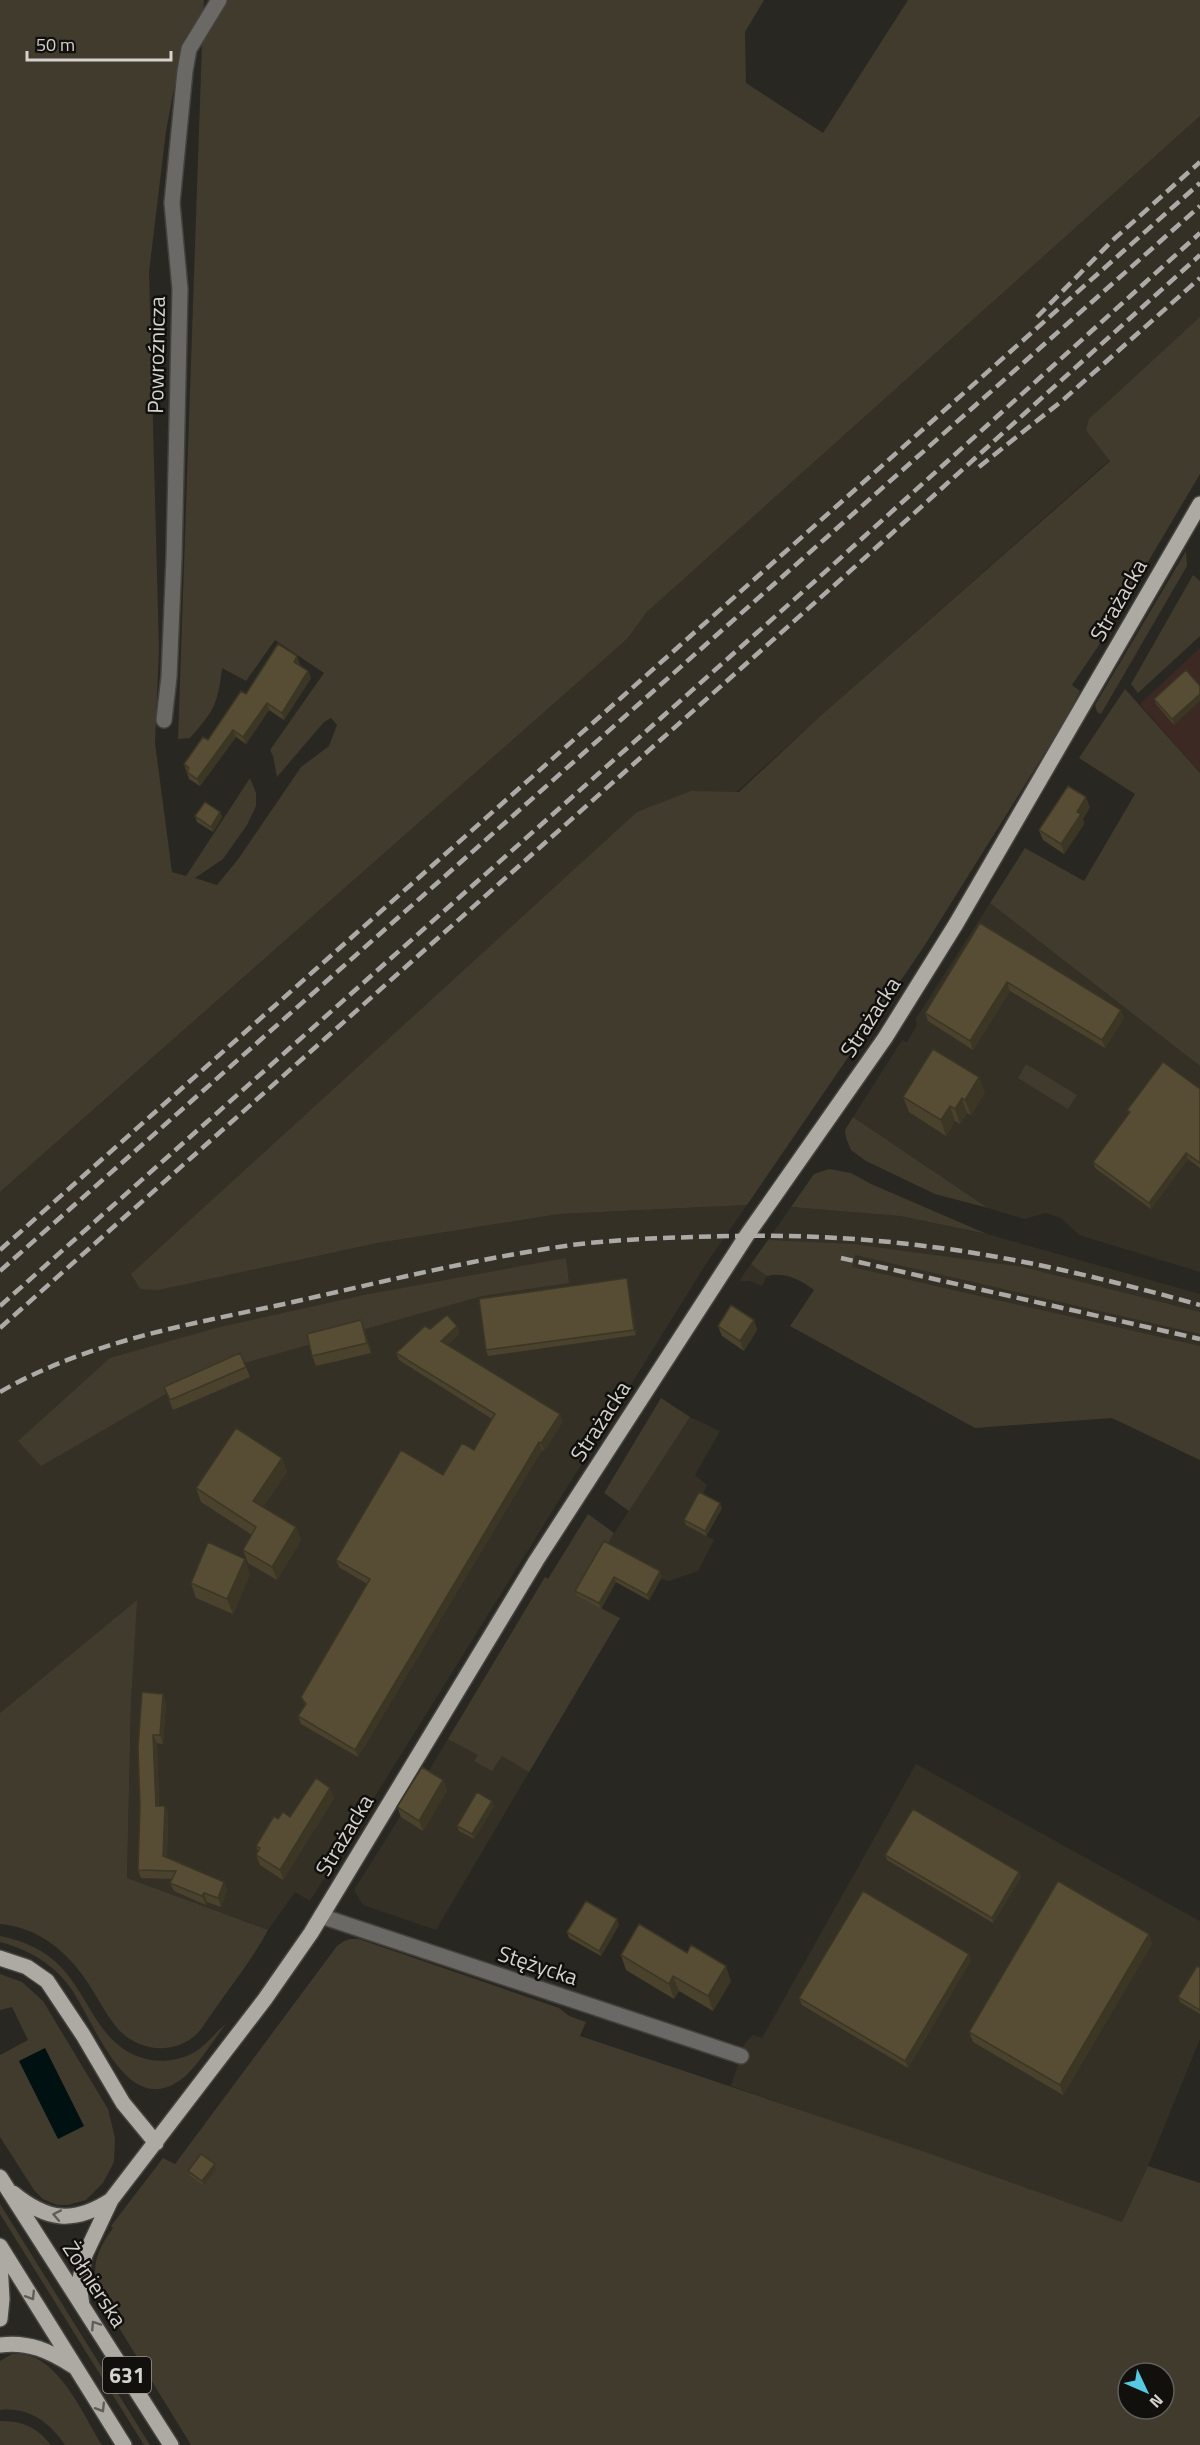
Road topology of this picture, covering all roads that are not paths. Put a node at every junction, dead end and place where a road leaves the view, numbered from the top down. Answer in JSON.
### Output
{"nodes":[{"id":1,"x":219,"y":0,"type":"edge"},
{"id":2,"x":1200,"y":504,"type":"edge"},
{"id":3,"x":164,"y":720,"type":"dead end"},
{"id":4,"x":321,"y":1916,"type":"junction"},
{"id":5,"x":0,"y":1958,"type":"edge"},
{"id":6,"x":741,"y":2056,"type":"dead end"},
{"id":7,"x":156,"y":2142,"type":"junction"},
{"id":8,"x":3,"y":2182,"type":"edge"},
{"id":9,"x":111,"y":2200,"type":"junction"},
{"id":10,"x":0,"y":2246,"type":"edge"},
{"id":11,"x":0,"y":2262,"type":"edge"},
{"id":12,"x":82,"y":2305,"type":"junction"},
{"id":13,"x":0,"y":2319,"type":"edge"},
{"id":14,"x":0,"y":2345,"type":"edge"},
{"id":15,"x":78,"y":2370,"type":"junction"},
{"id":16,"x":124,"y":2445,"type":"edge"},
{"id":17,"x":171,"y":2445,"type":"edge"}],
"edges":[{"from":1,"to":3,"type":"street","name":"Powroźnicza"},
{"from":2,"to":4,"type":"main road","name":"Strażacka"},
{"from":4,"to":6,"type":"street","name":"Stężycka"},
{"from":4,"to":7,"type":"main road","name":"Strażacka"},
{"from":5,"to":7,"type":"main road"},
{"from":7,"to":9,"type":"main road","name":"Strażacka"},
{"from":9,"to":8,"type":"main road","one_way":true},
{"from":8,"to":12,"type":"main road","name":"Żołnierska","number":"631"},
{"from":9,"to":12,"type":"main road"},
{"from":10,"to":15,"type":"main road","number":"631","one_way":true},
{"from":11,"to":13,"type":"main road"},
{"from":17,"to":12,"type":"main road","name":"Żołnierska","number":"631","one_way":true},
{"from":14,"to":15,"type":"main road"},
{"from":15,"to":16,"type":"main road","number":"631","one_way":true}]}
